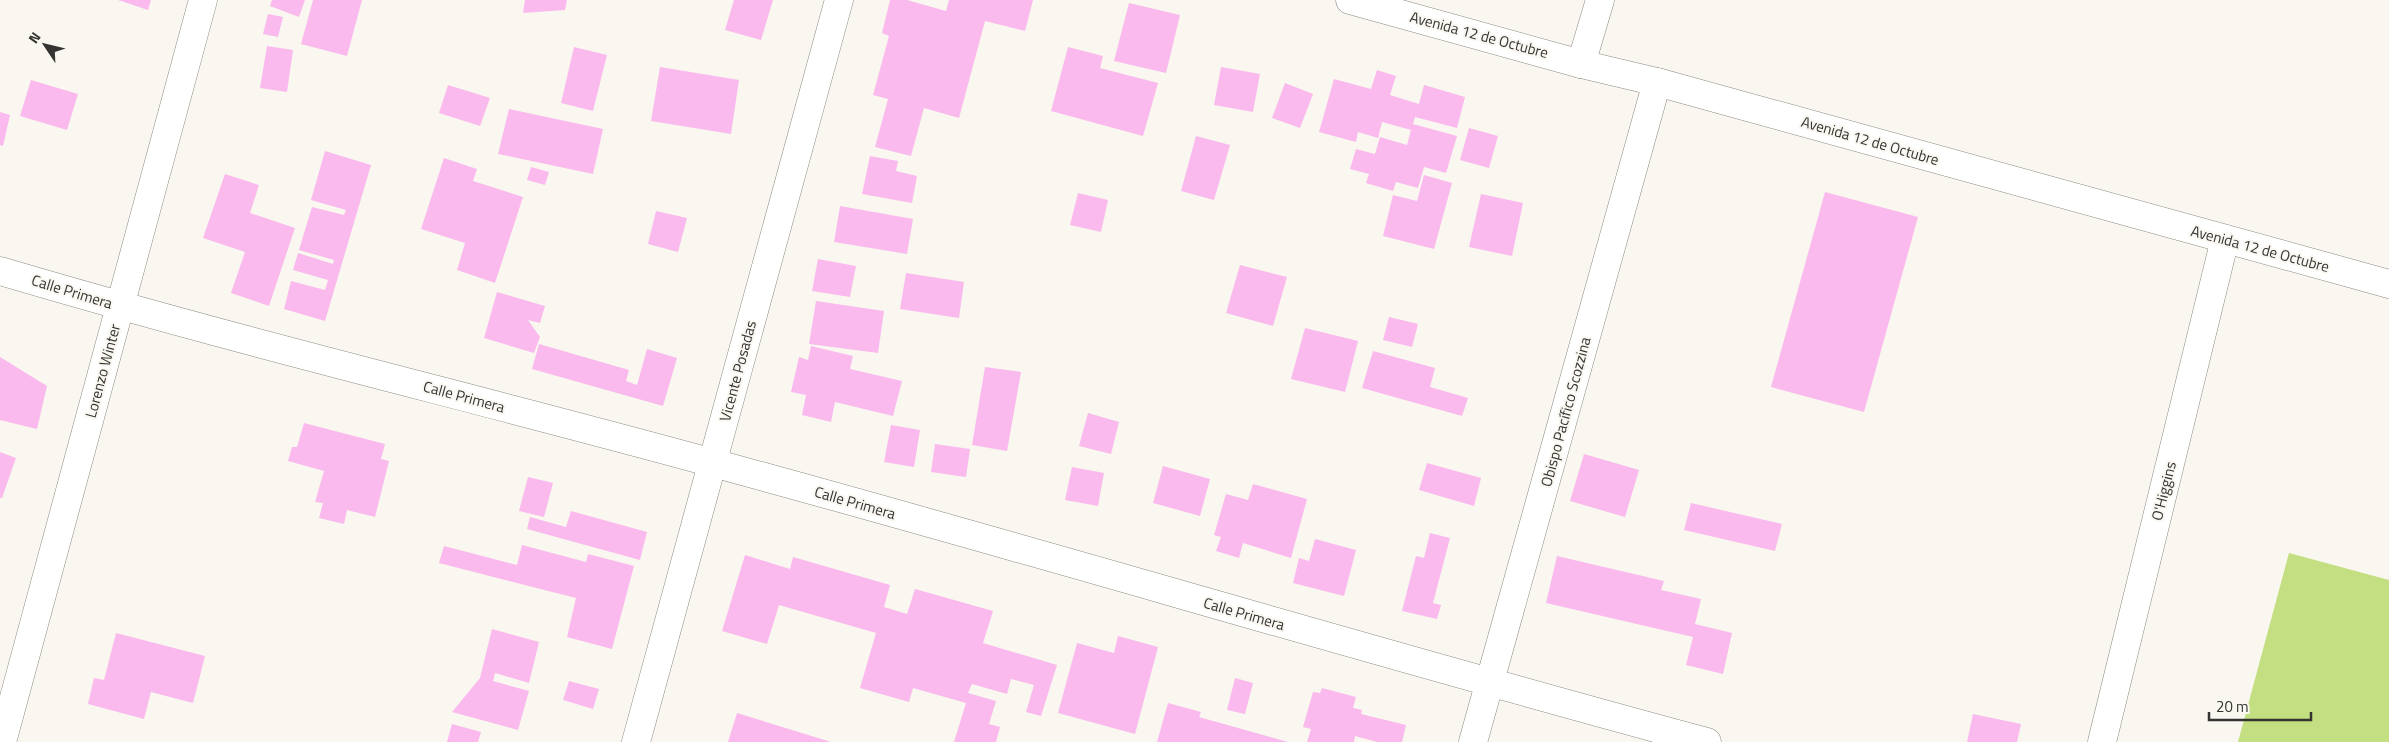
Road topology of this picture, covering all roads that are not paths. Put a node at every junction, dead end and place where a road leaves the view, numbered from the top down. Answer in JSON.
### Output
{"nodes":[{"id":1,"x":203,"y":0,"type":"edge"},
{"id":2,"x":839,"y":0,"type":"edge"},
{"id":3,"x":1350,"y":0,"type":"edge"},
{"id":4,"x":1600,"y":0,"type":"edge"},
{"id":5,"x":1581,"y":64,"type":"junction"},
{"id":6,"x":1658,"y":82,"type":"junction"},
{"id":7,"x":2226,"y":239,"type":"junction"},
{"id":8,"x":0,"y":271,"type":"edge"},
{"id":9,"x":2389,"y":284,"type":"edge"},
{"id":10,"x":121,"y":307,"type":"junction"},
{"id":11,"x":714,"y":463,"type":"junction"},
{"id":12,"x":1491,"y":684,"type":"junction"},
{"id":13,"x":2,"y":742,"type":"edge"},
{"id":14,"x":636,"y":742,"type":"edge"},
{"id":15,"x":1473,"y":742,"type":"edge"},
{"id":16,"x":1707,"y":742,"type":"edge"},
{"id":17,"x":2102,"y":742,"type":"edge"}],
"edges":[{"from":1,"to":10,"type":"street","name":"Lorenzo Winter"},
{"from":2,"to":11,"type":"street","name":"Vicente Posadas"},
{"from":3,"to":5,"type":"street","name":"Avenida 12 de Octubre"},
{"from":4,"to":5,"type":"street"},
{"from":5,"to":6,"type":"street","name":"Avenida 12 de Octubre"},
{"from":6,"to":7,"type":"street","name":"Avenida 12 de Octubre"},
{"from":6,"to":12,"type":"street","name":"Obispo Pacífico Scozzina"},
{"from":7,"to":9,"type":"street","name":"Avenida 12 de Octubre"},
{"from":7,"to":17,"type":"street","name":"O'Higgins"},
{"from":8,"to":10,"type":"street","name":"Calle Primera"},
{"from":10,"to":11,"type":"street","name":"Calle Primera"},
{"from":10,"to":13,"type":"street","name":"Lorenzo Winter"},
{"from":11,"to":12,"type":"street","name":"Calle Primera"},
{"from":11,"to":14,"type":"street","name":"Vicente Posadas"},
{"from":12,"to":15,"type":"street","name":"Obispo Pacífico Scozzina"},
{"from":12,"to":16,"type":"street","name":"Calle Primera"}]}
